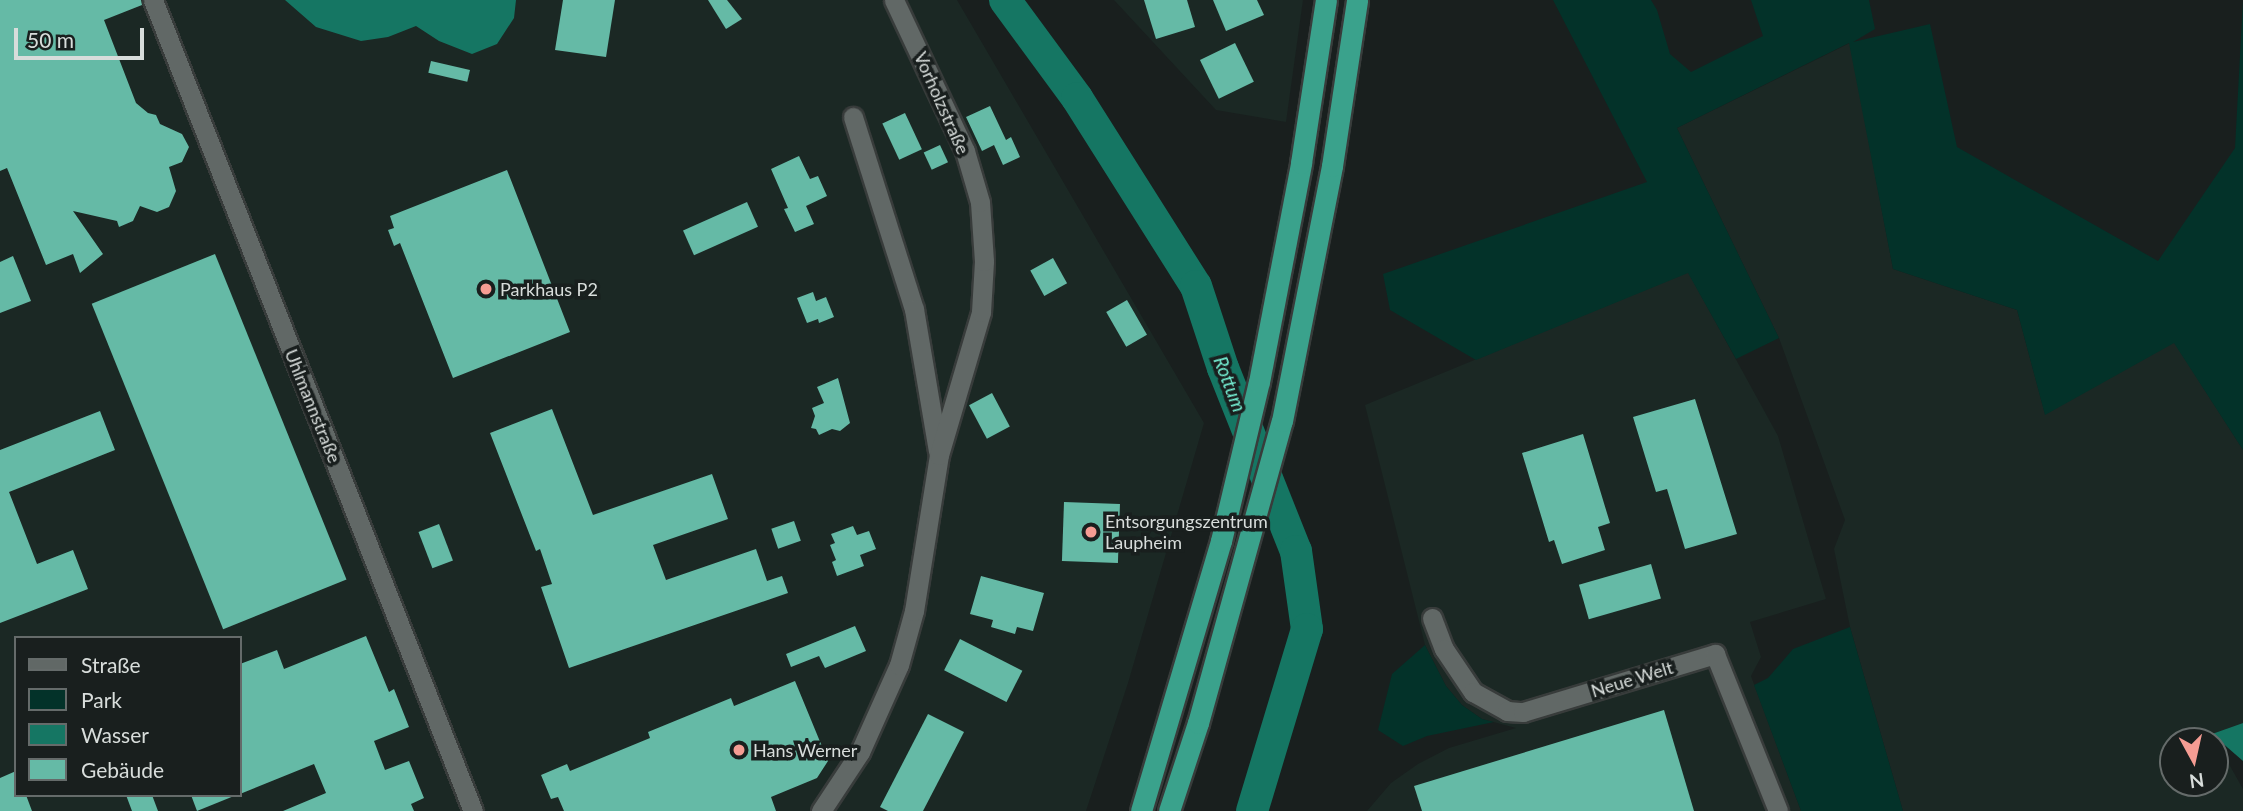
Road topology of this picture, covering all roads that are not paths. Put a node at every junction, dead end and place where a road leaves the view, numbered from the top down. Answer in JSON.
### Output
{"nodes":[{"id":1,"x":153,"y":0,"type":"edge"},
{"id":2,"x":894,"y":0,"type":"edge"},
{"id":3,"x":1326,"y":0,"type":"edge"},
{"id":4,"x":1357,"y":0,"type":"edge"},
{"id":5,"x":853,"y":117,"type":"dead end"},
{"id":6,"x":939,"y":455,"type":"junction"},
{"id":7,"x":1432,"y":618,"type":"dead end"},
{"id":8,"x":473,"y":811,"type":"edge"},
{"id":9,"x":821,"y":811,"type":"edge"},
{"id":10,"x":1141,"y":811,"type":"edge"},
{"id":11,"x":1169,"y":811,"type":"edge"},
{"id":12,"x":1777,"y":811,"type":"edge"}],
"edges":[{"from":1,"to":8,"type":"street","name":"Uhlmannstraße"},
{"from":2,"to":6,"type":"street","name":"Vorholzstraße"},
{"from":3,"to":10,"type":"highway"},
{"from":4,"to":11,"type":"highway"},
{"from":5,"to":6,"type":"street","name":"Vorholzstraße"},
{"from":6,"to":9,"type":"street","name":"Vorholzstraße"},
{"from":7,"to":12,"type":"street","name":"Neue Welt"}]}
